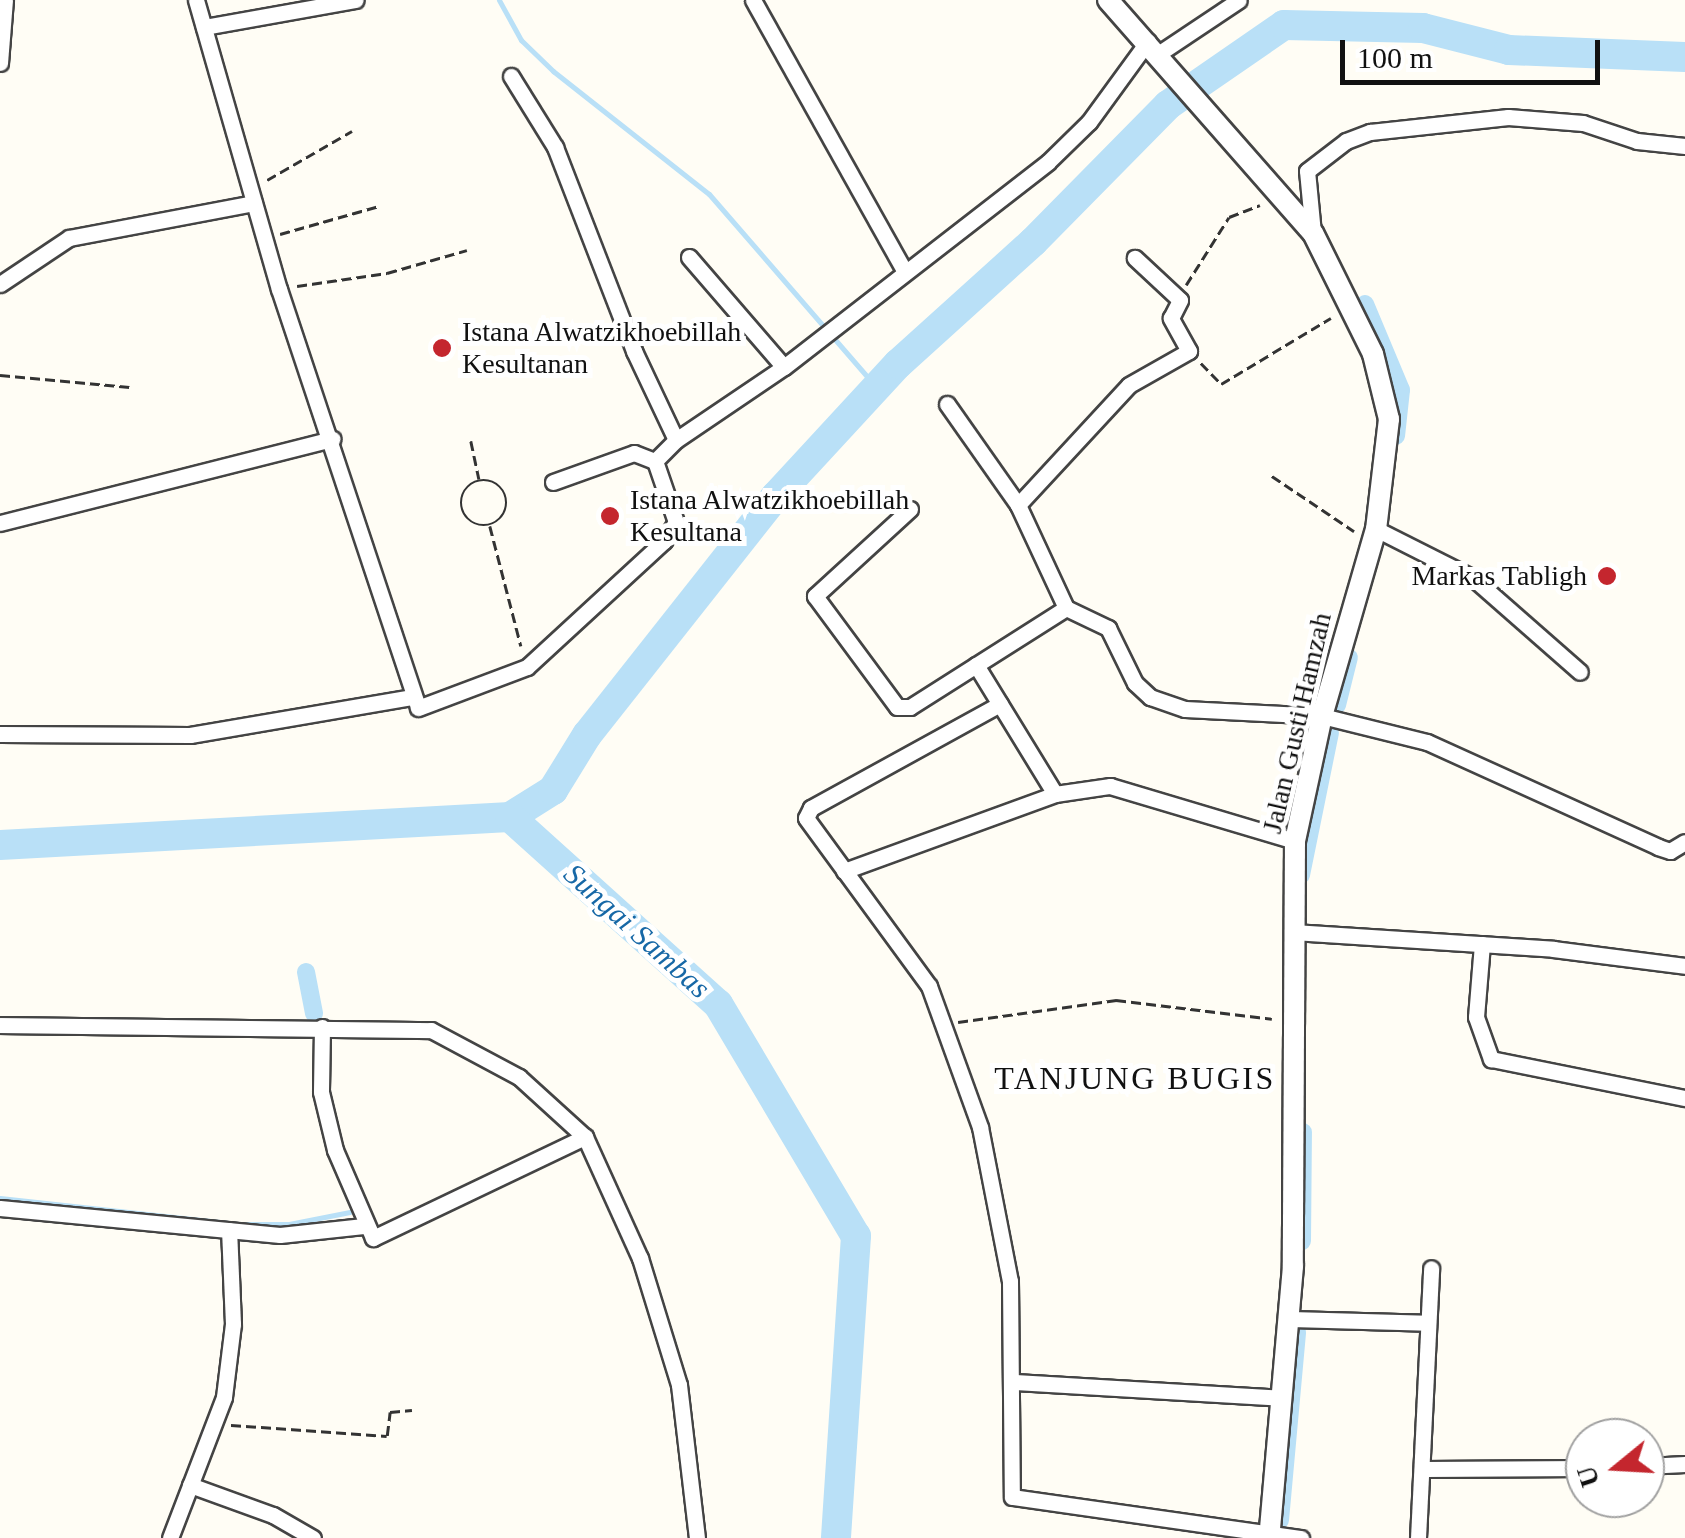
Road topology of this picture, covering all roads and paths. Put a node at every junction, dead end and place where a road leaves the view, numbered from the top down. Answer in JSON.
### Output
{"nodes":[{"id":1,"x":5,"y":0,"type":"edge"},
{"id":2,"x":196,"y":0,"type":"edge"},
{"id":3,"x":356,"y":0,"type":"edge"},
{"id":4,"x":753,"y":0,"type":"edge"},
{"id":5,"x":1108,"y":0,"type":"edge"},
{"id":6,"x":1239,"y":0,"type":"edge"},
{"id":7,"x":204,"y":26,"type":"junction"},
{"id":8,"x":1157,"y":52,"type":"junction"},
{"id":9,"x":0,"y":62,"type":"edge"},
{"id":10,"x":511,"y":76,"type":"dead end"},
{"id":11,"x":352,"y":131,"type":"dead end"},
{"id":12,"x":1685,"y":146,"type":"edge"},
{"id":13,"x":1274,"y":200,"type":"junction"},
{"id":14,"x":254,"y":204,"type":"junction"},
{"id":15,"x":379,"y":206,"type":"dead end"},
{"id":16,"x":1313,"y":234,"type":"junction"},
{"id":17,"x":264,"y":238,"type":"junction"},
{"id":18,"x":466,"y":250,"type":"dead end"},
{"id":19,"x":689,"y":256,"type":"dead end"},
{"id":20,"x":1135,"y":258,"type":"dead end"},
{"id":21,"x":904,"y":270,"type":"junction"},
{"id":22,"x":0,"y":284,"type":"edge"},
{"id":23,"x":279,"y":290,"type":"junction"},
{"id":24,"x":1180,"y":300,"type":"junction"},
{"id":25,"x":1352,"y":304,"type":"junction"},
{"id":26,"x":1190,"y":351,"type":"junction"},
{"id":27,"x":784,"y":367,"type":"junction"},
{"id":28,"x":0,"y":375,"type":"edge"},
{"id":29,"x":130,"y":387,"type":"dead end"},
{"id":30,"x":946,"y":404,"type":"dead end"},
{"id":31,"x":333,"y":439,"type":"junction"},
{"id":32,"x":676,"y":440,"type":"junction"},
{"id":33,"x":471,"y":441,"type":"dead end"},
{"id":34,"x":654,"y":462,"type":"junction"},
{"id":35,"x":1272,"y":476,"type":"dead end"},
{"id":36,"x":480,"y":480,"type":"junction"},
{"id":37,"x":552,"y":482,"type":"dead end"},
{"id":38,"x":1018,"y":506,"type":"junction"},
{"id":39,"x":910,"y":509,"type":"dead end"},
{"id":40,"x":0,"y":522,"type":"edge"},
{"id":41,"x":490,"y":526,"type":"junction"},
{"id":42,"x":1373,"y":536,"type":"junction"},
{"id":43,"x":1066,"y":608,"type":"junction"},
{"id":44,"x":976,"y":665,"type":"junction"},
{"id":45,"x":527,"y":667,"type":"junction"},
{"id":46,"x":1580,"y":672,"type":"dead end"},
{"id":47,"x":413,"y":696,"type":"junction"},
{"id":48,"x":1000,"y":704,"type":"junction"},
{"id":49,"x":1322,"y":716,"type":"junction"},
{"id":50,"x":0,"y":734,"type":"edge"},
{"id":51,"x":1055,"y":794,"type":"junction"},
{"id":52,"x":1296,"y":842,"type":"junction"},
{"id":53,"x":1685,"y":842,"type":"edge"},
{"id":54,"x":844,"y":871,"type":"junction"},
{"id":55,"x":1293,"y":932,"type":"junction"},
{"id":56,"x":1482,"y":944,"type":"junction"},
{"id":57,"x":1685,"y":966,"type":"edge"},
{"id":58,"x":1294,"y":1022,"type":"junction"},
{"id":59,"x":946,"y":1023,"type":"junction"},
{"id":60,"x":0,"y":1026,"type":"edge"},
{"id":61,"x":322,"y":1027,"type":"junction"},
{"id":62,"x":1685,"y":1098,"type":"edge"},
{"id":63,"x":585,"y":1137,"type":"junction"},
{"id":64,"x":0,"y":1208,"type":"edge"},
{"id":65,"x":364,"y":1226,"type":"junction"},
{"id":66,"x":228,"y":1230,"type":"junction"},
{"id":67,"x":1432,"y":1268,"type":"dead end"},
{"id":68,"x":1289,"y":1319,"type":"junction"},
{"id":69,"x":1428,"y":1323,"type":"junction"},
{"id":70,"x":1014,"y":1382,"type":"junction"},
{"id":71,"x":1282,"y":1398,"type":"junction"},
{"id":72,"x":412,"y":1410,"type":"dead end"},
{"id":73,"x":215,"y":1424,"type":"junction"},
{"id":74,"x":1565,"y":1468,"type":"edge"},
{"id":75,"x":1425,"y":1469,"type":"junction"},
{"id":76,"x":190,"y":1485,"type":"junction"},
{"id":77,"x":1270,"y":1535,"type":"edge"},
{"id":78,"x":170,"y":1538,"type":"edge"},
{"id":79,"x":312,"y":1538,"type":"edge"},
{"id":80,"x":697,"y":1538,"type":"edge"},
{"id":81,"x":1300,"y":1538,"type":"edge"},
{"id":82,"x":1418,"y":1538,"type":"edge"}],
"edges":[{"from":1,"to":9,"type":"street"},
{"from":2,"to":7,"type":"street"},
{"from":3,"to":7,"type":"street"},
{"from":4,"to":21,"type":"street"},
{"from":5,"to":8,"type":"street","name":"Jalan Gusti Hamzah"},
{"from":6,"to":8,"type":"street"},
{"from":7,"to":14,"type":"street"},
{"from":8,"to":13,"type":"street","name":"Jalan Gusti Hamzah"},
{"from":8,"to":21,"type":"street"},
{"from":10,"to":32,"type":"street"},
{"from":11,"to":14,"type":"path"},
{"from":12,"to":16,"type":"street"},
{"from":13,"to":16,"type":"street","name":"Jalan Gusti Hamzah"},
{"from":13,"to":24,"type":"path"},
{"from":14,"to":17,"type":"street"},
{"from":14,"to":22,"type":"street"},
{"from":15,"to":17,"type":"path"},
{"from":16,"to":25,"type":"street","name":"Jalan Gusti Hamzah"},
{"from":17,"to":23,"type":"street"},
{"from":18,"to":23,"type":"path"},
{"from":19,"to":27,"type":"street"},
{"from":20,"to":24,"type":"street"},
{"from":21,"to":27,"type":"street"},
{"from":23,"to":31,"type":"street"},
{"from":24,"to":26,"type":"street"},
{"from":25,"to":26,"type":"path"},
{"from":25,"to":42,"type":"street","name":"Jalan Gusti Hamzah"},
{"from":26,"to":38,"type":"street"},
{"from":27,"to":32,"type":"street"},
{"from":28,"to":29,"type":"path"},
{"from":30,"to":38,"type":"street"},
{"from":31,"to":40,"type":"street"},
{"from":31,"to":47,"type":"street"},
{"from":32,"to":34,"type":"street"},
{"from":33,"to":36,"type":"path"},
{"from":34,"to":37,"type":"street"},
{"from":34,"to":45,"type":"street"},
{"from":35,"to":42,"type":"path"},
{"from":36,"to":41,"type":"path"},
{"from":36,"to":41,"type":"path"},
{"from":38,"to":43,"type":"street"},
{"from":39,"to":44,"type":"street"},
{"from":41,"to":45,"type":"path"},
{"from":42,"to":46,"type":"street"},
{"from":42,"to":49,"type":"street","name":"Jalan Gusti Hamzah"},
{"from":43,"to":44,"type":"street"},
{"from":43,"to":49,"type":"street"},
{"from":44,"to":48,"type":"street"},
{"from":45,"to":47,"type":"street"},
{"from":47,"to":50,"type":"street"},
{"from":48,"to":51,"type":"street"},
{"from":48,"to":54,"type":"street"},
{"from":49,"to":52,"type":"street","name":"Jalan Gusti Hamzah"},
{"from":49,"to":53,"type":"street"},
{"from":51,"to":52,"type":"street"},
{"from":51,"to":54,"type":"street"},
{"from":52,"to":55,"type":"street","name":"Jalan Gusti Hamzah"},
{"from":54,"to":59,"type":"street"},
{"from":55,"to":56,"type":"street"},
{"from":55,"to":58,"type":"street","name":"Jalan Gusti Hamzah"},
{"from":56,"to":57,"type":"street"},
{"from":56,"to":62,"type":"street"},
{"from":58,"to":59,"type":"path"},
{"from":58,"to":68,"type":"street","name":"Jalan Gusti Hamzah"},
{"from":59,"to":70,"type":"street"},
{"from":60,"to":61,"type":"street"},
{"from":61,"to":63,"type":"street"},
{"from":61,"to":65,"type":"street"},
{"from":63,"to":65,"type":"street"},
{"from":63,"to":80,"type":"street"},
{"from":64,"to":66,"type":"street"},
{"from":65,"to":66,"type":"street"},
{"from":66,"to":73,"type":"street"},
{"from":67,"to":69,"type":"street"},
{"from":68,"to":69,"type":"street"},
{"from":68,"to":71,"type":"street","name":"Jalan Gusti Hamzah"},
{"from":69,"to":75,"type":"street"},
{"from":70,"to":71,"type":"street"},
{"from":70,"to":77,"type":"street"},
{"from":71,"to":77,"type":"street","name":"Jalan Gusti Hamzah"},
{"from":72,"to":73,"type":"path"},
{"from":73,"to":76,"type":"street"},
{"from":74,"to":75,"type":"street"},
{"from":75,"to":82,"type":"street"},
{"from":76,"to":78,"type":"street"},
{"from":76,"to":79,"type":"street"},
{"from":77,"to":81,"type":"street"}]}
